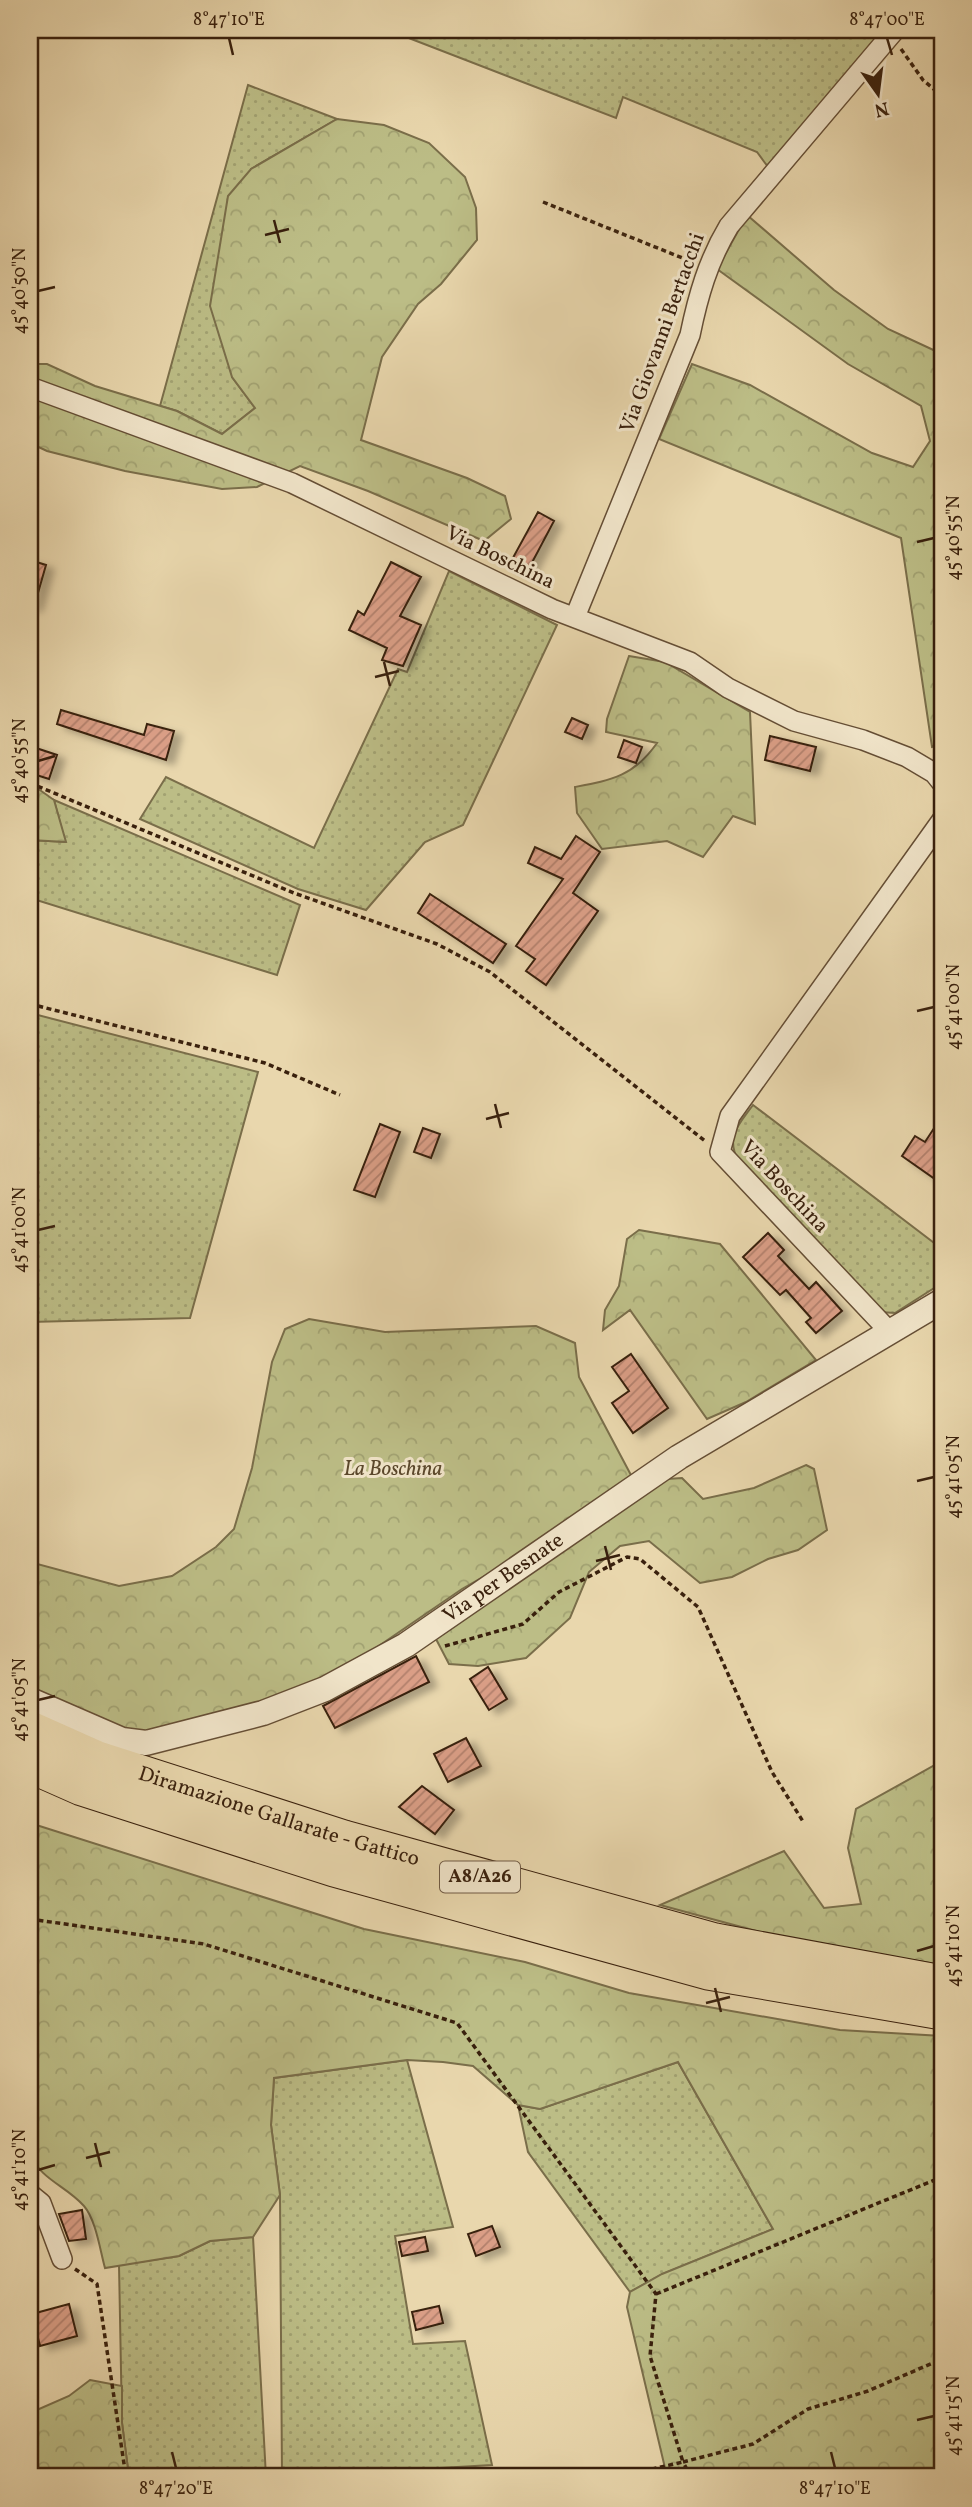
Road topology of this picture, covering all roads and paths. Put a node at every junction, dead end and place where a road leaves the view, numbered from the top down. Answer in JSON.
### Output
{"nodes":[{"id":1,"x":894,"y":33,"type":"edge"},
{"id":2,"x":942,"y":96,"type":"edge"},
{"id":3,"x":543,"y":202,"type":"dead end"},
{"id":4,"x":708,"y":268,"type":"junction"},
{"id":5,"x":30,"y":387,"type":"edge"},
{"id":6,"x":575,"y":617,"type":"junction"},
{"id":7,"x":30,"y":783,"type":"edge"},
{"id":8,"x":942,"y":783,"type":"edge"},
{"id":9,"x":942,"y":820,"type":"edge"},
{"id":10,"x":30,"y":1004,"type":"edge"},
{"id":11,"x":340,"y":1095,"type":"dead end"},
{"id":12,"x":720,"y":1152,"type":"junction"},
{"id":13,"x":942,"y":1301,"type":"edge"},
{"id":14,"x":888,"y":1330,"type":"junction"},
{"id":15,"x":415,"y":1639,"type":"junction"},
{"id":16,"x":30,"y":1700,"type":"edge"},
{"id":17,"x":30,"y":1730,"type":"edge"},
{"id":18,"x":30,"y":1764,"type":"edge"},
{"id":19,"x":804,"y":1823,"type":"dead end"},
{"id":20,"x":30,"y":1919,"type":"edge"},
{"id":21,"x":942,"y":1984,"type":"edge"},
{"id":22,"x":942,"y":2011,"type":"edge"},
{"id":23,"x":942,"y":2177,"type":"edge"},
{"id":24,"x":30,"y":2194,"type":"edge"},
{"id":25,"x":62,"y":2259,"type":"joint"},
{"id":26,"x":656,"y":2294,"type":"junction"},
{"id":27,"x":942,"y":2359,"type":"edge"},
{"id":28,"x":683,"y":2462,"type":"junction"},
{"id":29,"x":126,"y":2477,"type":"edge"},
{"id":30,"x":617,"y":2477,"type":"edge"},
{"id":31,"x":691,"y":2477,"type":"edge"}],
"edges":[{"from":1,"to":2,"type":"path"},
{"from":1,"to":4,"type":"street","name":"Via Giovanni Bertacchi"},
{"from":3,"to":4,"type":"path"},
{"from":4,"to":6,"type":"street","name":"Via Giovanni Bertacchi"},
{"from":5,"to":6,"type":"street","name":"Via Boschina"},
{"from":6,"to":8,"type":"street","name":"Via Boschina"},
{"from":7,"to":12,"type":"path"},
{"from":9,"to":12,"type":"street","name":"Via Boschina"},
{"from":10,"to":11,"type":"path"},
{"from":12,"to":14,"type":"street","name":"Via Boschina"},
{"from":13,"to":14,"type":"street","name":"Via per Besnate"},
{"from":14,"to":15,"type":"street","name":"Via per Besnate"},
{"from":15,"to":16,"type":"street","name":"Via per Besnate"},
{"from":15,"to":19,"type":"path"},
{"from":17,"to":21,"type":"highway","name":"Diramazione Gallarate - Gattico","number":"A8/A26"},
{"from":18,"to":22,"type":"highway","name":"Diramazione Gallarate - Gattico","number":"A8/A26"},
{"from":20,"to":26,"type":"path"},
{"from":23,"to":26,"type":"path"},
{"from":24,"to":25,"type":"street"},
{"from":25,"to":29,"type":"path"},
{"from":26,"to":28,"type":"path"},
{"from":27,"to":28,"type":"path"},
{"from":28,"to":30,"type":"path"},
{"from":28,"to":31,"type":"path"}]}
